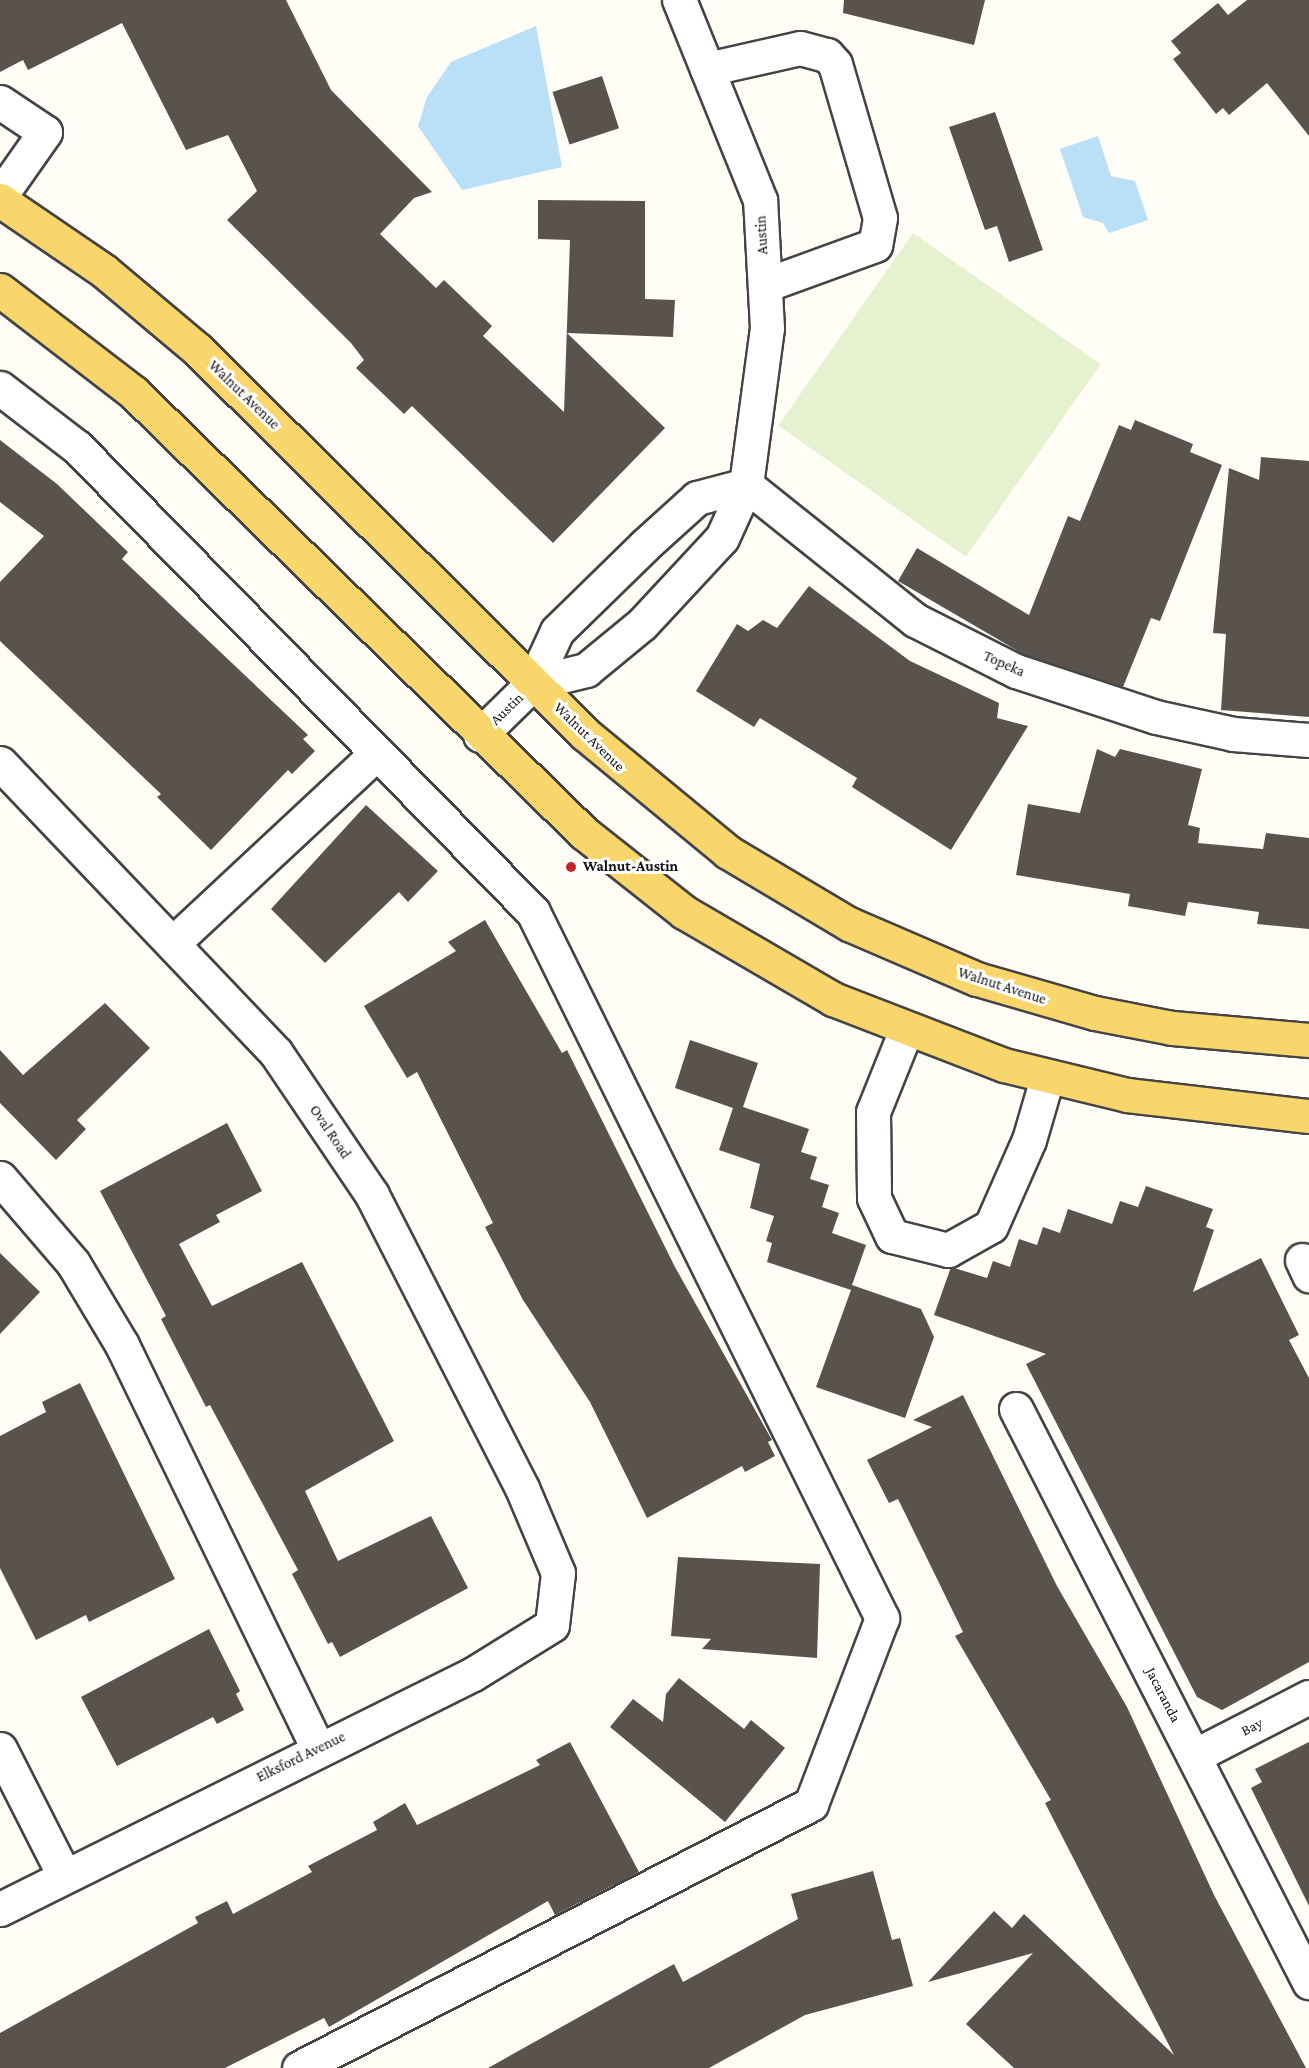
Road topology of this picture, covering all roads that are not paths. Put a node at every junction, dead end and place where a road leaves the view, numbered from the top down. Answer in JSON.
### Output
{"nodes":[{"id":1,"x":679,"y":0,"type":"edge"},
{"id":2,"x":707,"y":69,"type":"junction"},
{"id":3,"x":0,"y":102,"type":"edge"},
{"id":4,"x":0,"y":198,"type":"edge"},
{"id":5,"x":765,"y":285,"type":"junction"},
{"id":6,"x":0,"y":290,"type":"edge"},
{"id":7,"x":0,"y":388,"type":"edge"},
{"id":8,"x":746,"y":485,"type":"junction"},
{"id":9,"x":533,"y":683,"type":"junction"},
{"id":10,"x":480,"y":735,"type":"junction"},
{"id":11,"x":1309,"y":740,"type":"edge"},
{"id":12,"x":377,"y":753,"type":"junction"},
{"id":13,"x":0,"y":763,"type":"edge"},
{"id":14,"x":173,"y":943,"type":"junction"},
{"id":15,"x":906,"y":1030,"type":"junction"},
{"id":16,"x":1309,"y":1040,"type":"edge"},
{"id":17,"x":1047,"y":1078,"type":"junction"},
{"id":18,"x":1309,"y":1116,"type":"edge"},
{"id":19,"x":0,"y":1178,"type":"edge"},
{"id":20,"x":1017,"y":1409,"type":"dead end"},
{"id":21,"x":558,"y":1573,"type":"joint"},
{"id":22,"x":1309,"y":1697,"type":"edge"},
{"id":23,"x":318,"y":1748,"type":"junction"},
{"id":24,"x":0,"y":1749,"type":"edge"},
{"id":25,"x":1194,"y":1756,"type":"junction"},
{"id":26,"x":64,"y":1875,"type":"junction"},
{"id":27,"x":0,"y":1909,"type":"edge"},
{"id":28,"x":1309,"y":1982,"type":"edge"},
{"id":29,"x":299,"y":2068,"type":"edge"}],
"edges":[{"from":1,"to":2,"type":"street","name":"Austin"},
{"from":2,"to":5,"type":"street","name":"Austin"},
{"from":2,"to":5,"type":"street"},
{"from":3,"to":4,"type":"street"},
{"from":4,"to":9,"type":"main road","name":"Walnut Avenue"},
{"from":5,"to":8,"type":"street","name":"Austin"},
{"from":6,"to":10,"type":"main road"},
{"from":7,"to":12,"type":"street"},
{"from":8,"to":9,"type":"street","name":"Austin"},
{"from":8,"to":9,"type":"street","name":"Austin"},
{"from":8,"to":11,"type":"street","name":"Topeka"},
{"from":9,"to":10,"type":"street","name":"Austin"},
{"from":9,"to":16,"type":"main road","name":"Walnut Avenue"},
{"from":10,"to":15,"type":"main road"},
{"from":12,"to":14,"type":"street"},
{"from":12,"to":29,"type":"street"},
{"from":13,"to":14,"type":"street","name":"Oval Road"},
{"from":14,"to":21,"type":"street","name":"Oval Road"},
{"from":15,"to":17,"type":"main road"},
{"from":15,"to":17,"type":"street"},
{"from":17,"to":18,"type":"main road"},
{"from":19,"to":23,"type":"street"},
{"from":20,"to":25,"type":"street","name":"Jacaranda"},
{"from":21,"to":23,"type":"street","name":"Elksford Avenue"},
{"from":22,"to":25,"type":"street","name":"Bay"},
{"from":23,"to":26,"type":"street","name":"Elksford Avenue"},
{"from":24,"to":26,"type":"street"},
{"from":25,"to":28,"type":"street","name":"Jacaranda"},
{"from":26,"to":27,"type":"street","name":"Elksford Avenue"}]}
